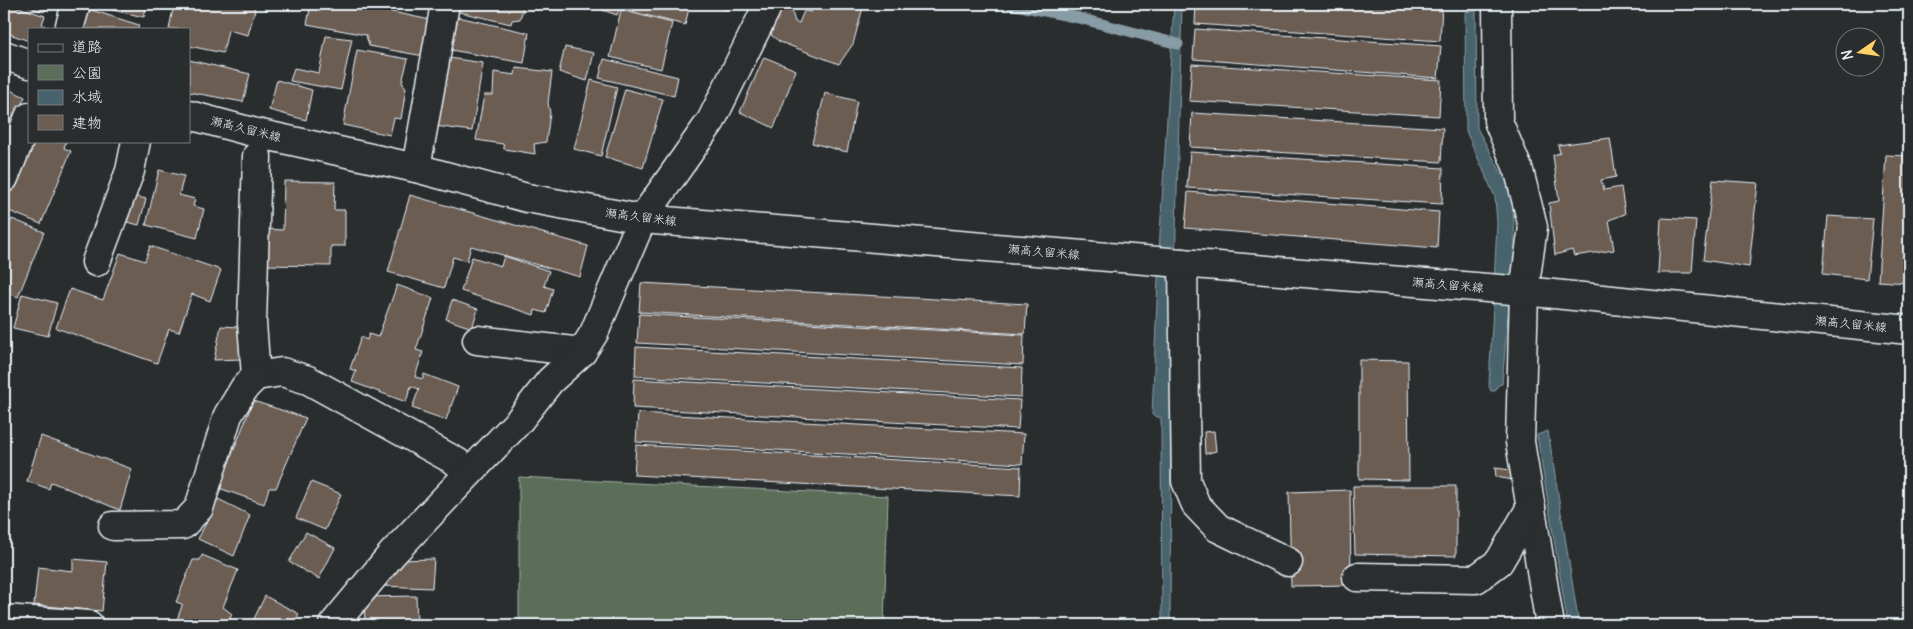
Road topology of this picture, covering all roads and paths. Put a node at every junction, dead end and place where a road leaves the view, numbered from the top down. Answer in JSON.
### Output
{"nodes":[{"id":1,"x":76,"y":4,"type":"edge"},
{"id":2,"x":445,"y":4,"type":"edge"},
{"id":3,"x":762,"y":4,"type":"edge"},
{"id":4,"x":1497,"y":4,"type":"edge"},
{"id":5,"x":69,"y":28,"type":"edge"},
{"id":6,"x":4,"y":55,"type":"edge"},
{"id":7,"x":28,"y":64,"type":"edge"},
{"id":8,"x":190,"y":115,"type":"edge"},
{"id":9,"x":28,"y":119,"type":"edge"},
{"id":10,"x":136,"y":142,"type":"edge"},
{"id":11,"x":257,"y":156,"type":"dead end"},
{"id":12,"x":416,"y":168,"type":"junction"},
{"id":13,"x":4,"y":178,"type":"edge"},
{"id":14,"x":642,"y":219,"type":"junction"},
{"id":15,"x":96,"y":262,"type":"dead end"},
{"id":16,"x":1183,"y":263,"type":"junction"},
{"id":17,"x":1524,"y":291,"type":"junction"},
{"id":18,"x":1909,"y":330,"type":"edge"},
{"id":19,"x":477,"y":340,"type":"dead end"},
{"id":20,"x":582,"y":352,"type":"junction"},
{"id":21,"x":256,"y":376,"type":"junction"},
{"id":22,"x":467,"y":474,"type":"junction"},
{"id":23,"x":1531,"y":507,"type":"junction"},
{"id":24,"x":113,"y":526,"type":"dead end"},
{"id":25,"x":1288,"y":562,"type":"dead end"},
{"id":26,"x":1356,"y":577,"type":"dead end"},
{"id":27,"x":4,"y":619,"type":"edge"},
{"id":28,"x":80,"y":625,"type":"edge"},
{"id":29,"x":333,"y":625,"type":"edge"},
{"id":30,"x":1550,"y":625,"type":"edge"}],
"edges":[{"from":1,"to":5,"type":"street"},
{"from":2,"to":12,"type":"street"},
{"from":3,"to":14,"type":"street"},
{"from":4,"to":17,"type":"street"},
{"from":6,"to":7,"type":"street"},
{"from":8,"to":12,"type":"street","name":"瀬高久留米線"},
{"from":9,"to":13,"type":"street"},
{"from":10,"to":15,"type":"street"},
{"from":11,"to":21,"type":"street"},
{"from":12,"to":14,"type":"street","name":"瀬高久留米線"},
{"from":14,"to":16,"type":"street","name":"瀬高久留米線"},
{"from":14,"to":20,"type":"street"},
{"from":16,"to":17,"type":"street","name":"瀬高久留米線"},
{"from":16,"to":25,"type":"street"},
{"from":17,"to":18,"type":"street","name":"瀬高久留米線"},
{"from":17,"to":23,"type":"street"},
{"from":19,"to":20,"type":"street"},
{"from":20,"to":22,"type":"street"},
{"from":21,"to":22,"type":"street"},
{"from":21,"to":24,"type":"street"},
{"from":22,"to":29,"type":"street"},
{"from":23,"to":26,"type":"street"},
{"from":23,"to":30,"type":"street"},
{"from":27,"to":28,"type":"street"}]}
